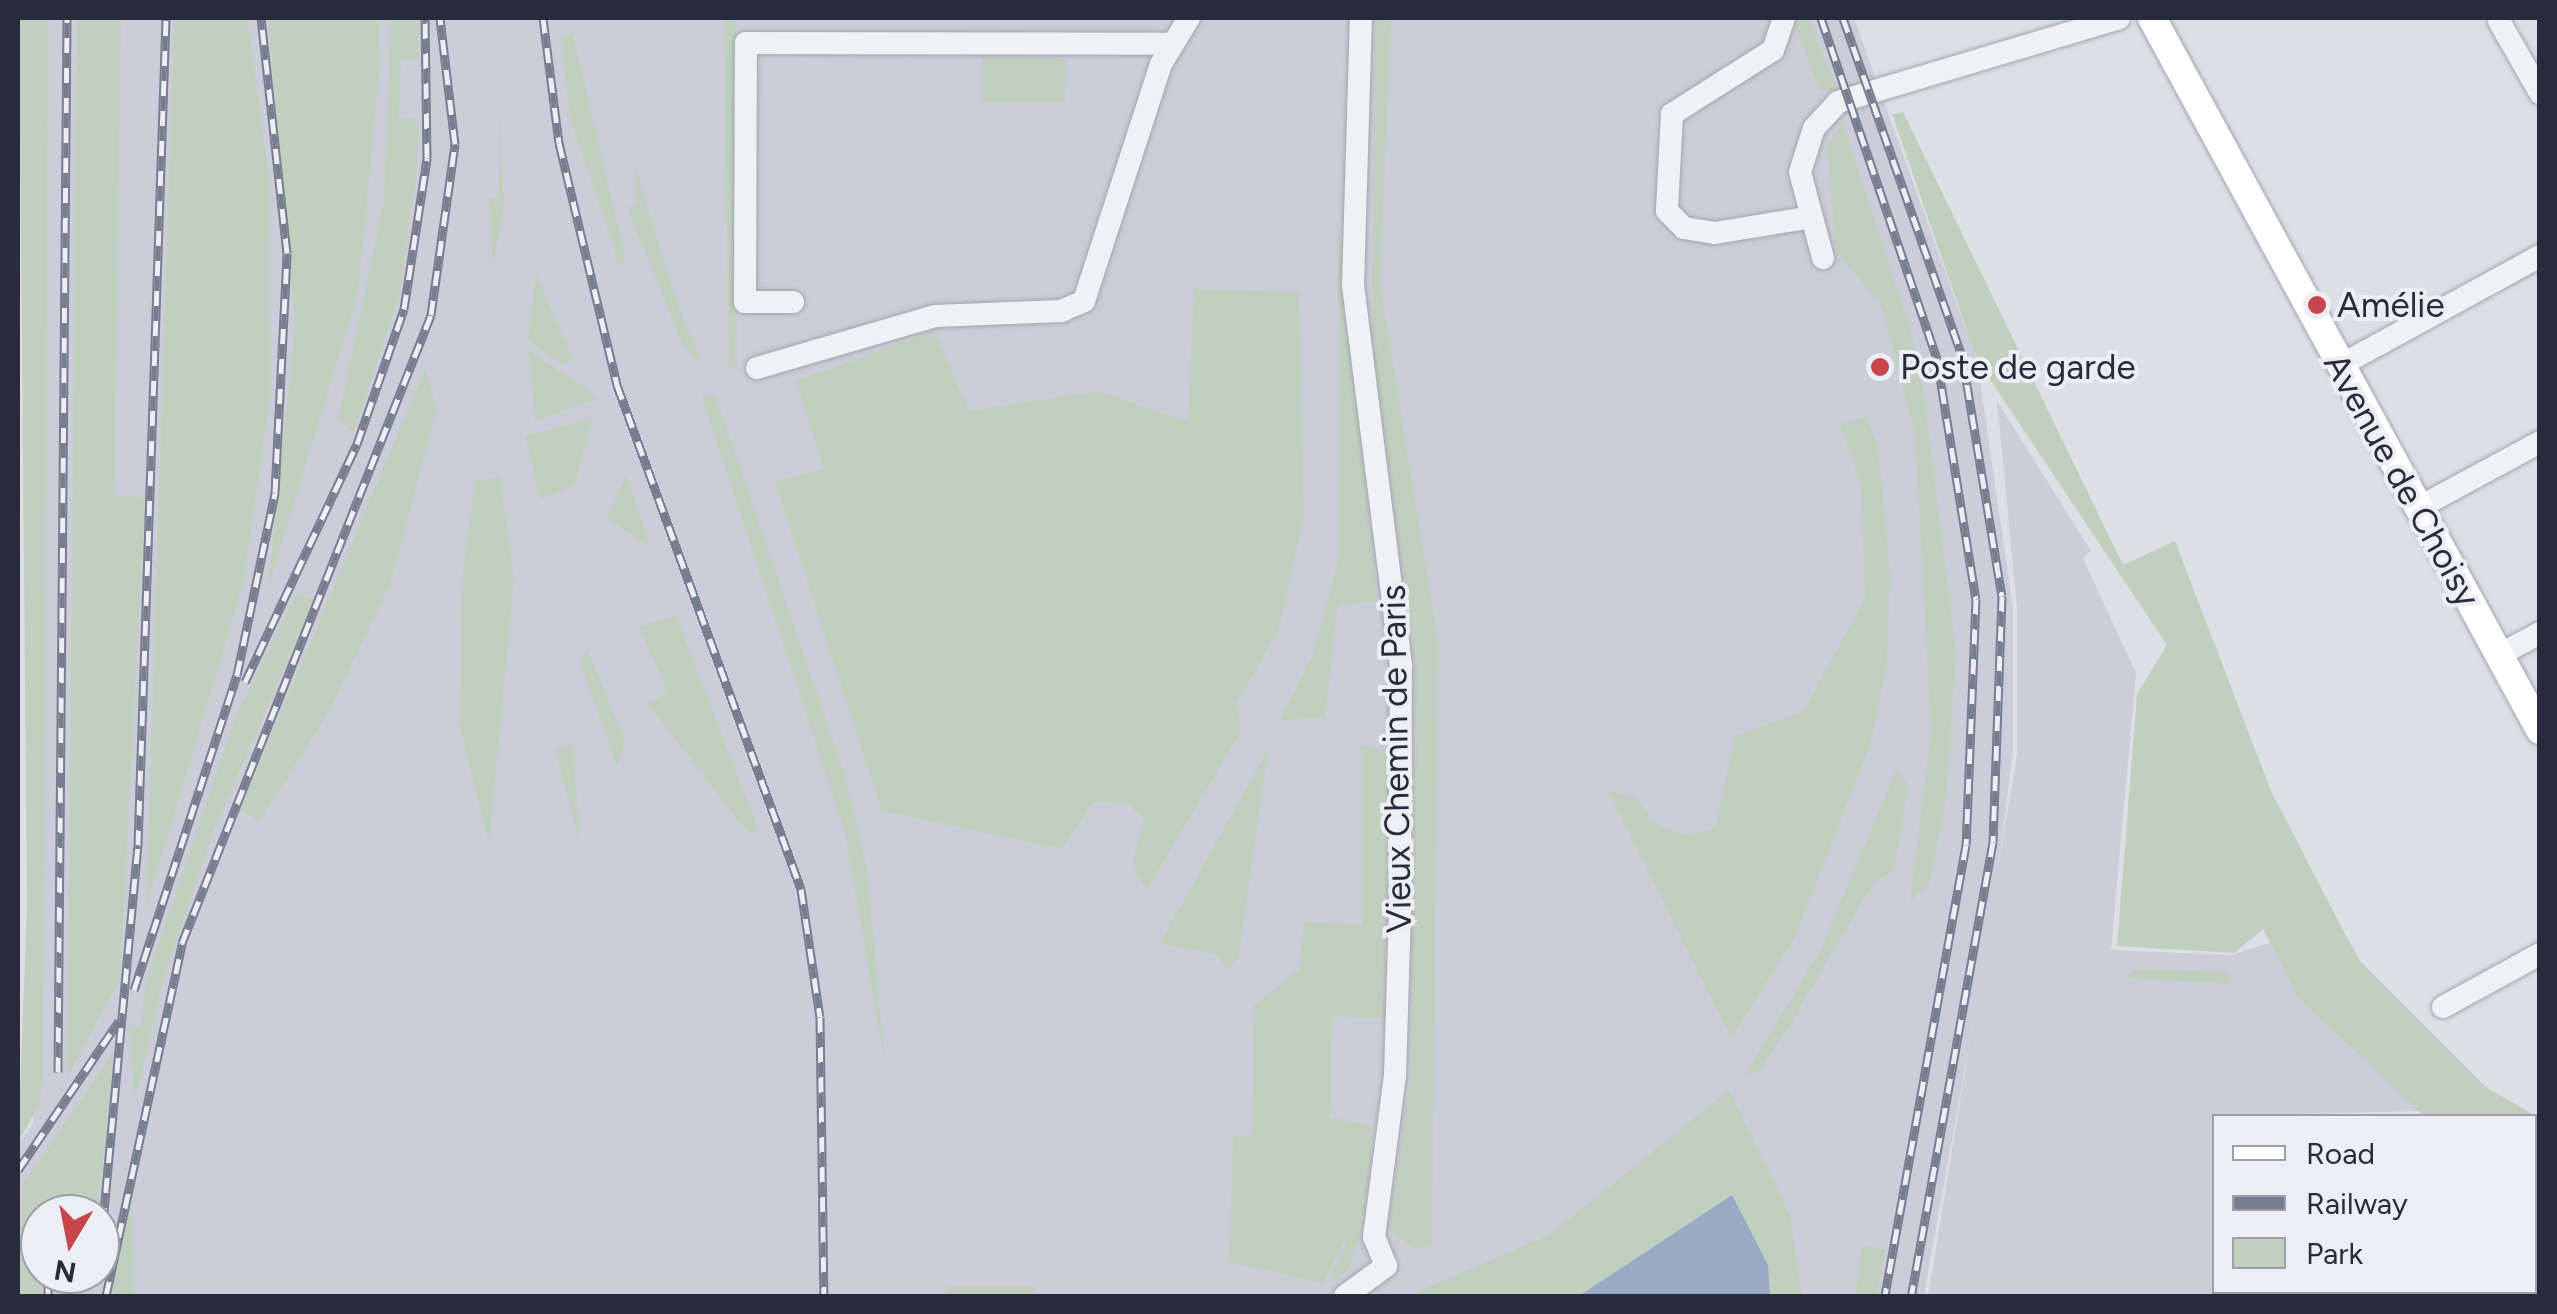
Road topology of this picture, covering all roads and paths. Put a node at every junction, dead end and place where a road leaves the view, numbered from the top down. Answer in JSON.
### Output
{"nodes":[{"id":1,"x":1189,"y":18,"type":"edge"},
{"id":2,"x":1361,"y":18,"type":"edge"},
{"id":3,"x":1784,"y":18,"type":"edge"},
{"id":4,"x":2119,"y":18,"type":"edge"},
{"id":5,"x":2152,"y":18,"type":"edge"},
{"id":6,"x":2499,"y":22,"type":"dead end"},
{"id":7,"x":1170,"y":44,"type":"junction"},
{"id":8,"x":2540,"y":93,"type":"edge"},
{"id":9,"x":1806,"y":218,"type":"junction"},
{"id":10,"x":2540,"y":256,"type":"edge"},
{"id":11,"x":1822,"y":258,"type":"dead end"},
{"id":12,"x":793,"y":302,"type":"dead end"},
{"id":13,"x":2339,"y":366,"type":"junction"},
{"id":14,"x":757,"y":368,"type":"dead end"},
{"id":15,"x":2540,"y":442,"type":"edge"},
{"id":16,"x":2418,"y":508,"type":"junction"},
{"id":17,"x":2540,"y":633,"type":"edge"},
{"id":18,"x":2499,"y":655,"type":"junction"},
{"id":19,"x":2540,"y":730,"type":"edge"},
{"id":20,"x":2540,"y":954,"type":"edge"},
{"id":21,"x":2443,"y":1006,"type":"dead end"},
{"id":22,"x":1345,"y":1296,"type":"edge"}],
"edges":[{"from":1,"to":7,"type":"street"},
{"from":2,"to":22,"type":"street","name":"Vieux Chemin de Paris"},
{"from":3,"to":9,"type":"street"},
{"from":4,"to":9,"type":"street"},
{"from":5,"to":13,"type":"main road","name":"Avenue de Choisy"},
{"from":6,"to":8,"type":"street"},
{"from":7,"to":12,"type":"street"},
{"from":7,"to":14,"type":"street"},
{"from":9,"to":11,"type":"street"},
{"from":10,"to":13,"type":"street"},
{"from":13,"to":16,"type":"main road","name":"Avenue de Choisy"},
{"from":15,"to":16,"type":"street"},
{"from":16,"to":18,"type":"main road","name":"Avenue de Choisy"},
{"from":17,"to":18,"type":"street"},
{"from":18,"to":19,"type":"main road","name":"Avenue de Choisy"},
{"from":20,"to":21,"type":"street"}]}
